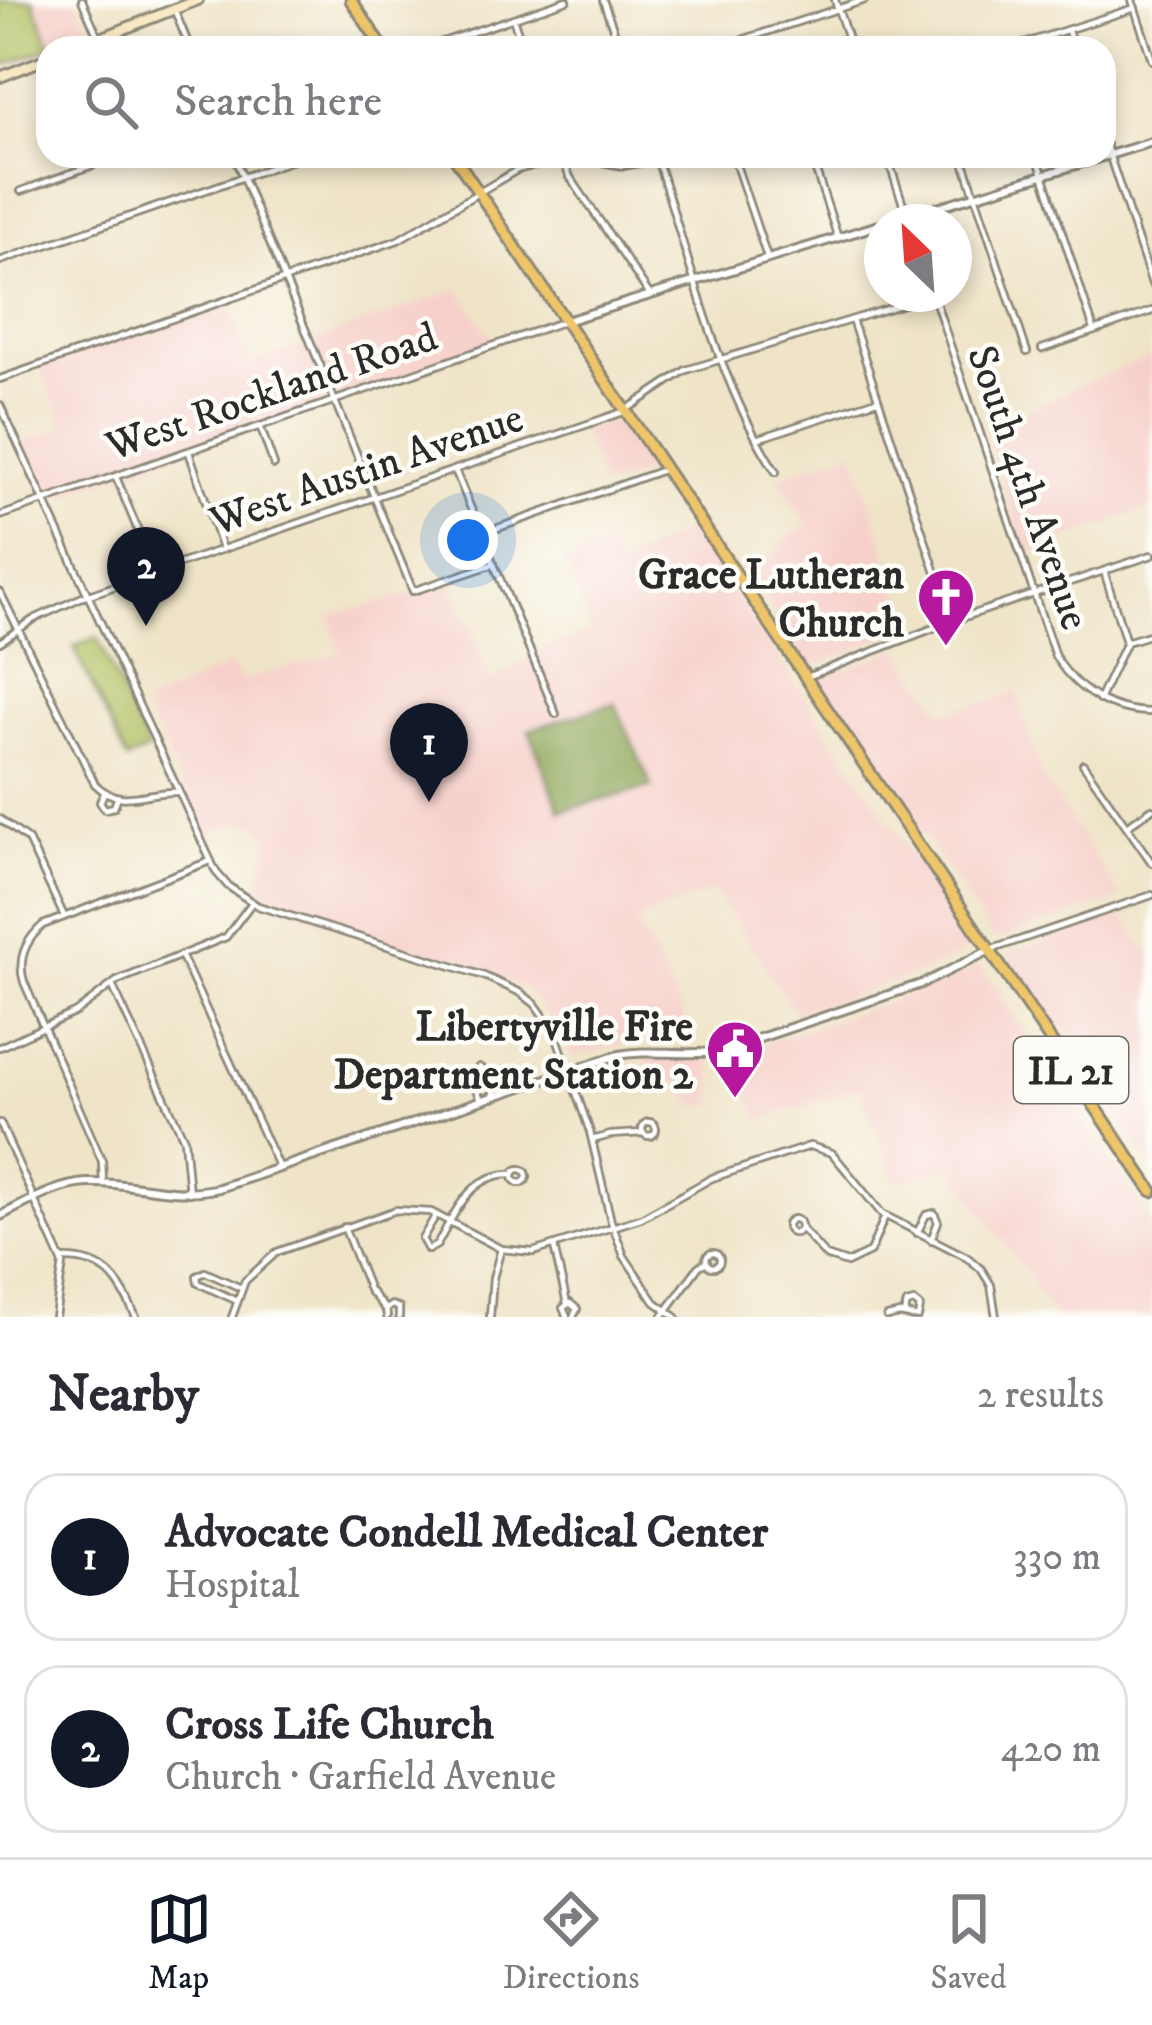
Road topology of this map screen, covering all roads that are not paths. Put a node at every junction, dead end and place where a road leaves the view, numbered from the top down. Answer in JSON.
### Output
{"nodes":[{"id":1,"x":82,"y":0,"type":"edge"},
{"id":2,"x":198,"y":0,"type":"edge"},
{"id":3,"x":351,"y":0,"type":"edge"},
{"id":4,"x":567,"y":0,"type":"edge"},
{"id":5,"x":603,"y":0,"type":"edge"},
{"id":6,"x":836,"y":0,"type":"edge"},
{"id":7,"x":866,"y":0,"type":"edge"},
{"id":8,"x":1133,"y":4,"type":"edge"},
{"id":9,"x":180,"y":5,"type":"edge"},
{"id":10,"x":838,"y":9,"type":"junction"},
{"id":11,"x":513,"y":18,"type":"junction"},
{"id":12,"x":1068,"y":29,"type":"junction"},
{"id":13,"x":98,"y":36,"type":"edge"},
{"id":14,"x":106,"y":36,"type":"edge"},
{"id":15,"x":187,"y":36,"type":"edge"},
{"id":16,"x":375,"y":36,"type":"edge"},
{"id":17,"x":460,"y":36,"type":"edge"},
{"id":18,"x":520,"y":36,"type":"edge"},
{"id":19,"x":616,"y":36,"type":"edge"},
{"id":20,"x":754,"y":36,"type":"edge"},
{"id":21,"x":847,"y":36,"type":"edge"},
{"id":22,"x":1047,"y":36,"type":"edge"},
{"id":23,"x":1070,"y":36,"type":"edge"},
{"id":24,"x":1152,"y":60,"type":"edge"},
{"id":25,"x":36,"y":63,"type":"edge"},
{"id":26,"x":0,"y":77,"type":"edge"},
{"id":27,"x":1152,"y":142,"type":"edge"},
{"id":28,"x":1116,"y":153,"type":"edge"},
{"id":29,"x":85,"y":168,"type":"edge"},
{"id":30,"x":239,"y":168,"type":"edge"},
{"id":31,"x":269,"y":168,"type":"edge"},
{"id":32,"x":462,"y":168,"type":"edge"},
{"id":33,"x":524,"y":168,"type":"edge"},
{"id":34,"x":566,"y":168,"type":"edge"},
{"id":35,"x":660,"y":168,"type":"edge"},
{"id":36,"x":737,"y":168,"type":"edge"},
{"id":37,"x":815,"y":168,"type":"edge"},
{"id":38,"x":891,"y":168,"type":"edge"},
{"id":39,"x":966,"y":168,"type":"edge"},
{"id":40,"x":1040,"y":168,"type":"edge"},
{"id":41,"x":1068,"y":168,"type":"edge"},
{"id":42,"x":1113,"y":168,"type":"edge"},
{"id":43,"x":1043,"y":176,"type":"junction"},
{"id":44,"x":242,"y":177,"type":"junction"},
{"id":45,"x":21,"y":191,"type":"dead end"},
{"id":46,"x":477,"y":191,"type":"junction"},
{"id":47,"x":976,"y":196,"type":"junction"},
{"id":48,"x":903,"y":204,"type":"edge"},
{"id":49,"x":952,"y":204,"type":"edge"},
{"id":50,"x":864,"y":230,"type":"edge"},
{"id":51,"x":838,"y":238,"type":"junction"},
{"id":52,"x":768,"y":260,"type":"junction"},
{"id":53,"x":0,"y":261,"type":"edge"},
{"id":54,"x":284,"y":280,"type":"junction"},
{"id":55,"x":696,"y":281,"type":"junction"},
{"id":56,"x":1152,"y":284,"type":"edge"},
{"id":57,"x":650,"y":295,"type":"junction"},
{"id":58,"x":1152,"y":311,"type":"edge"},
{"id":59,"x":877,"y":312,"type":"edge"},
{"id":60,"x":939,"y":312,"type":"edge"},
{"id":61,"x":852,"y":320,"type":"junction"},
{"id":62,"x":563,"y":322,"type":"junction"},
{"id":63,"x":1094,"y":330,"type":"junction"},
{"id":64,"x":1042,"y":349,"type":"dead end"},
{"id":65,"x":1027,"y":352,"type":"dead end"},
{"id":66,"x":722,"y":359,"type":"junction"},
{"id":67,"x":0,"y":379,"type":"edge"},
{"id":68,"x":878,"y":399,"type":"junction"},
{"id":69,"x":334,"y":401,"type":"junction"},
{"id":70,"x":0,"y":405,"type":"edge"},
{"id":71,"x":623,"y":412,"type":"junction"},
{"id":72,"x":260,"y":426,"type":"junction"},
{"id":73,"x":757,"y":439,"type":"junction"},
{"id":74,"x":189,"y":451,"type":"junction"},
{"id":75,"x":274,"y":465,"type":"dead end"},
{"id":76,"x":454,"y":470,"type":"junction"},
{"id":77,"x":663,"y":470,"type":"junction"},
{"id":78,"x":776,"y":472,"type":"dead end"},
{"id":79,"x":116,"y":476,"type":"junction"},
{"id":80,"x":374,"y":498,"type":"junction"},
{"id":81,"x":45,"y":501,"type":"junction"},
{"id":82,"x":0,"y":515,"type":"edge"},
{"id":83,"x":481,"y":534,"type":"junction"},
{"id":84,"x":222,"y":549,"type":"junction"},
{"id":85,"x":1152,"y":555,"type":"edge"},
{"id":86,"x":494,"y":564,"type":"junction"},
{"id":87,"x":1104,"y":571,"type":"junction"},
{"id":88,"x":155,"y":572,"type":"junction"},
{"id":89,"x":0,"y":592,"type":"edge"},
{"id":90,"x":1032,"y":595,"type":"junction"},
{"id":91,"x":87,"y":596,"type":"junction"},
{"id":92,"x":952,"y":621,"type":"junction"},
{"id":93,"x":18,"y":630,"type":"junction"},
{"id":94,"x":1152,"y":634,"type":"edge"},
{"id":95,"x":0,"y":642,"type":"edge"},
{"id":96,"x":1126,"y":642,"type":"junction"},
{"id":97,"x":804,"y":678,"type":"junction"},
{"id":98,"x":1099,"y":700,"type":"junction"},
{"id":99,"x":1152,"y":712,"type":"edge"},
{"id":100,"x":556,"y":715,"type":"dead end"},
{"id":101,"x":1083,"y":764,"type":"dead end"},
{"id":102,"x":169,"y":775,"type":"junction"},
{"id":103,"x":159,"y":791,"type":"junction"},
{"id":104,"x":178,"y":792,"type":"junction"},
{"id":105,"x":104,"y":793,"type":"junction"},
{"id":106,"x":117,"y":798,"type":"junction"},
{"id":107,"x":1152,"y":809,"type":"edge"},
{"id":108,"x":0,"y":819,"type":"edge"},
{"id":109,"x":1127,"y":826,"type":"junction"},
{"id":110,"x":210,"y":861,"type":"junction"},
{"id":111,"x":1152,"y":863,"type":"edge"},
{"id":112,"x":1152,"y":896,"type":"edge"},
{"id":113,"x":252,"y":903,"type":"junction"},
{"id":114,"x":64,"y":917,"type":"junction"},
{"id":115,"x":989,"y":950,"type":"junction"},
{"id":116,"x":181,"y":956,"type":"junction"},
{"id":117,"x":9,"y":968,"type":"dead end"},
{"id":118,"x":21,"y":968,"type":"junction"},
{"id":119,"x":112,"y":985,"type":"junction"},
{"id":120,"x":43,"y":1027,"type":"junction"},
{"id":121,"x":0,"y":1047,"type":"edge"},
{"id":122,"x":569,"y":1071,"type":"junction"},
{"id":123,"x":495,"y":1096,"type":"junction"},
{"id":124,"x":482,"y":1100,"type":"junction"},
{"id":125,"x":1,"y":1127,"type":"edge"},
{"id":126,"x":643,"y":1133,"type":"dead end"},
{"id":127,"x":592,"y":1141,"type":"junction"},
{"id":128,"x":279,"y":1168,"type":"junction"},
{"id":129,"x":513,"y":1174,"type":"dead end"},
{"id":130,"x":103,"y":1184,"type":"junction"},
{"id":131,"x":1152,"y":1191,"type":"edge"},
{"id":132,"x":189,"y":1193,"type":"junction"},
{"id":133,"x":35,"y":1199,"type":"junction"},
{"id":134,"x":436,"y":1215,"type":"junction"},
{"id":135,"x":0,"y":1216,"type":"edge"},
{"id":136,"x":885,"y":1216,"type":"junction"},
{"id":137,"x":450,"y":1221,"type":"junction"},
{"id":138,"x":344,"y":1227,"type":"junction"},
{"id":139,"x":613,"y":1227,"type":"junction"},
{"id":140,"x":801,"y":1228,"type":"dead end"},
{"id":141,"x":917,"y":1233,"type":"junction"},
{"id":142,"x":931,"y":1240,"type":"junction"},
{"id":143,"x":554,"y":1247,"type":"junction"},
{"id":144,"x":501,"y":1249,"type":"junction"},
{"id":145,"x":61,"y":1259,"type":"junction"},
{"id":146,"x":706,"y":1262,"type":"dead end"},
{"id":147,"x":241,"y":1288,"type":"junction"},
{"id":148,"x":236,"y":1300,"type":"junction"},
{"id":149,"x":567,"y":1304,"type":"junction"},
{"id":150,"x":386,"y":1314,"type":"edge"},
{"id":151,"x":664,"y":1314,"type":"edge"},
{"id":152,"x":904,"y":1314,"type":"junction"},
{"id":153,"x":56,"y":1317,"type":"edge"},
{"id":154,"x":136,"y":1317,"type":"edge"},
{"id":155,"x":232,"y":1317,"type":"edge"},
{"id":156,"x":399,"y":1317,"type":"edge"},
{"id":157,"x":490,"y":1317,"type":"edge"},
{"id":158,"x":570,"y":1317,"type":"edge"},
{"id":159,"x":676,"y":1317,"type":"edge"},
{"id":160,"x":887,"y":1317,"type":"edge"},
{"id":161,"x":916,"y":1317,"type":"edge"},
{"id":162,"x":995,"y":1317,"type":"edge"}],
"edges":[{"from":1,"to":13,"type":"street"},
{"from":2,"to":9,"type":"main road"},
{"from":3,"to":16,"type":"main road"},
{"from":4,"to":11,"type":"street"},
{"from":5,"to":19,"type":"street"},
{"from":6,"to":10,"type":"street"},
{"from":7,"to":10,"type":"street"},
{"from":8,"to":12,"type":"street"},
{"from":8,"to":24,"type":"street"},
{"from":9,"to":14,"type":"main road"},
{"from":9,"to":15,"type":"street"},
{"from":10,"to":20,"type":"street"},
{"from":10,"to":21,"type":"street"},
{"from":11,"to":17,"type":"street"},
{"from":11,"to":18,"type":"street"},
{"from":12,"to":22,"type":"street"},
{"from":12,"to":23,"type":"street"},
{"from":25,"to":26,"type":"main road"},
{"from":27,"to":28,"type":"street"},
{"from":29,"to":45,"type":"street"},
{"from":30,"to":44,"type":"street"},
{"from":31,"to":44,"type":"street"},
{"from":32,"to":46,"type":"main road","number":"IL 21"},
{"from":33,"to":46,"type":"street"},
{"from":34,"to":57,"type":"street"},
{"from":35,"to":55,"type":"street"},
{"from":36,"to":52,"type":"street"},
{"from":37,"to":51,"type":"street"},
{"from":38,"to":48,"type":"street"},
{"from":39,"to":47,"type":"street"},
{"from":40,"to":43,"type":"street"},
{"from":41,"to":43,"type":"street"},
{"from":42,"to":56,"type":"street"},
{"from":43,"to":47,"type":"street"},
{"from":43,"to":63,"type":"street"},
{"from":44,"to":53,"type":"street"},
{"from":44,"to":54,"type":"street"},
{"from":46,"to":54,"type":"street"},
{"from":46,"to":62,"type":"main road","number":"IL 21"},
{"from":47,"to":49,"type":"street"},
{"from":47,"to":65,"type":"street"},
{"from":50,"to":51,"type":"street"},
{"from":51,"to":52,"type":"street"},
{"from":52,"to":55,"type":"street"},
{"from":54,"to":67,"type":"street"},
{"from":54,"to":69,"type":"street"},
{"from":55,"to":57,"type":"street"},
{"from":55,"to":66,"type":"street"},
{"from":57,"to":62,"type":"street"},
{"from":58,"to":63,"type":"street"},
{"from":59,"to":61,"type":"street","name":"West Austin Avenue"},
{"from":60,"to":90,"type":"street","name":"South 4th Avenue"},
{"from":61,"to":66,"type":"street","name":"West Austin Avenue"},
{"from":61,"to":68,"type":"street"},
{"from":62,"to":69,"type":"street","name":"West Rockland Road"},
{"from":62,"to":71,"type":"main road","number":"IL 21"},
{"from":63,"to":64,"type":"street"},
{"from":66,"to":71,"type":"street","name":"West Austin Avenue"},
{"from":66,"to":73,"type":"street"},
{"from":68,"to":73,"type":"street"},
{"from":68,"to":92,"type":"street"},
{"from":69,"to":72,"type":"street","name":"West Rockland Road"},
{"from":69,"to":80,"type":"street"},
{"from":70,"to":81,"type":"street"},
{"from":71,"to":76,"type":"street","name":"West Austin Avenue"},
{"from":71,"to":77,"type":"main road","number":"IL 21"},
{"from":72,"to":74,"type":"street","name":"West Rockland Road"},
{"from":72,"to":75,"type":"street"},
{"from":73,"to":78,"type":"street"},
{"from":74,"to":79,"type":"street","name":"West Rockland Road"},
{"from":74,"to":84,"type":"street"},
{"from":76,"to":80,"type":"street","name":"West Austin Avenue"},
{"from":76,"to":83,"type":"street"},
{"from":77,"to":83,"type":"street"},
{"from":77,"to":97,"type":"main road","number":"IL 21"},
{"from":79,"to":81,"type":"street","name":"West Rockland Road"},
{"from":79,"to":88,"type":"street"},
{"from":80,"to":84,"type":"street","name":"West Austin Avenue"},
{"from":80,"to":86,"type":"street"},
{"from":81,"to":82,"type":"street","name":"West Rockland Road"},
{"from":81,"to":91,"type":"street"},
{"from":83,"to":86,"type":"street"},
{"from":84,"to":88,"type":"street","name":"West Austin Avenue"},
{"from":85,"to":87,"type":"street"},
{"from":86,"to":100,"type":"street"},
{"from":87,"to":90,"type":"street"},
{"from":87,"to":96,"type":"street"},
{"from":88,"to":91,"type":"street","name":"West Austin Avenue"},
{"from":89,"to":93,"type":"street"},
{"from":90,"to":92,"type":"street"},
{"from":90,"to":98,"type":"street","name":"South 4th Avenue"},
{"from":91,"to":93,"type":"street","name":"West Austin Avenue"},
{"from":91,"to":102,"type":"street"},
{"from":92,"to":97,"type":"street"},
{"from":93,"to":95,"type":"street","name":"West Austin Avenue"},
{"from":93,"to":105,"type":"street"},
{"from":94,"to":96,"type":"street"},
{"from":96,"to":98,"type":"street"},
{"from":97,"to":115,"type":"main road","number":"IL 21"},
{"from":98,"to":99,"type":"street"},
{"from":101,"to":109,"type":"street"},
{"from":102,"to":103,"type":"street"},
{"from":102,"to":104,"type":"street"},
{"from":103,"to":104,"type":"street"},
{"from":103,"to":106,"type":"street"},
{"from":104,"to":110,"type":"street"},
{"from":105,"to":106,"type":"street"},
{"from":105,"to":106,"type":"street"},
{"from":107,"to":109,"type":"street"},
{"from":108,"to":114,"type":"street"},
{"from":109,"to":111,"type":"street"},
{"from":110,"to":113,"type":"street"},
{"from":110,"to":114,"type":"street"},
{"from":112,"to":115,"type":"street"},
{"from":113,"to":116,"type":"street"},
{"from":113,"to":122,"type":"street"},
{"from":114,"to":118,"type":"street"},
{"from":115,"to":122,"type":"street"},
{"from":115,"to":131,"type":"main road","number":"IL 21"},
{"from":116,"to":119,"type":"street"},
{"from":116,"to":128,"type":"street"},
{"from":117,"to":118,"type":"street"},
{"from":118,"to":120,"type":"street"},
{"from":119,"to":120,"type":"street"},
{"from":119,"to":132,"type":"street"},
{"from":120,"to":121,"type":"street"},
{"from":120,"to":130,"type":"street"},
{"from":122,"to":123,"type":"street"},
{"from":122,"to":127,"type":"street"},
{"from":123,"to":124,"type":"street"},
{"from":123,"to":124,"type":"street"},
{"from":124,"to":128,"type":"street"},
{"from":125,"to":133,"type":"street"},
{"from":126,"to":127,"type":"street"},
{"from":127,"to":139,"type":"street"},
{"from":128,"to":132,"type":"street"},
{"from":129,"to":137,"type":"street"},
{"from":130,"to":132,"type":"street"},
{"from":130,"to":133,"type":"street"},
{"from":133,"to":135,"type":"street"},
{"from":133,"to":145,"type":"street"},
{"from":134,"to":137,"type":"street"},
{"from":134,"to":137,"type":"street"},
{"from":134,"to":138,"type":"street"},
{"from":136,"to":139,"type":"street"},
{"from":136,"to":140,"type":"street"},
{"from":136,"to":141,"type":"street"},
{"from":137,"to":144,"type":"street"},
{"from":138,"to":147,"type":"street"},
{"from":138,"to":150,"type":"street"},
{"from":139,"to":143,"type":"street"},
{"from":139,"to":151,"type":"street"},
{"from":141,"to":142,"type":"street"},
{"from":141,"to":142,"type":"street"},
{"from":142,"to":162,"type":"street"},
{"from":143,"to":144,"type":"street"},
{"from":143,"to":149,"type":"street"},
{"from":144,"to":157,"type":"street"},
{"from":145,"to":153,"type":"street"},
{"from":145,"to":154,"type":"street"},
{"from":146,"to":151,"type":"street"},
{"from":147,"to":148,"type":"street"},
{"from":147,"to":148,"type":"street"},
{"from":148,"to":155,"type":"street"},
{"from":149,"to":158,"type":"street"},
{"from":149,"to":158,"type":"street"},
{"from":150,"to":156,"type":"street"},
{"from":151,"to":159,"type":"street"},
{"from":152,"to":160,"type":"street"},
{"from":152,"to":161,"type":"street"},
{"from":152,"to":161,"type":"street"}]}
